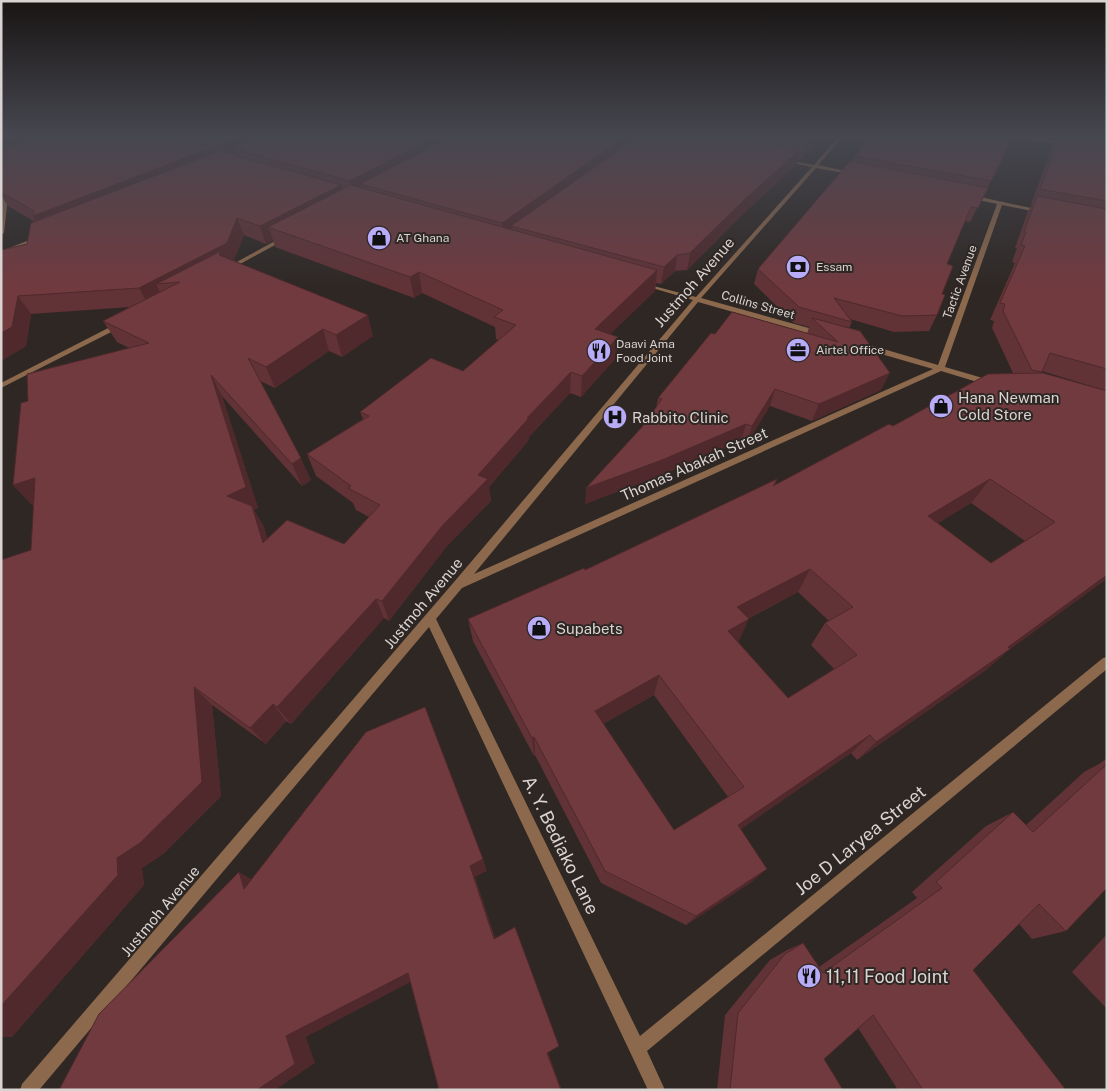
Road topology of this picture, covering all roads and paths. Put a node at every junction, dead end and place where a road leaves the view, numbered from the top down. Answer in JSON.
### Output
{"nodes":[{"id":1,"x":6,"y":187,"type":"edge"},
{"id":2,"x":796,"y":187,"type":"edge"},
{"id":3,"x":961,"y":196,"type":"edge"},
{"id":4,"x":1000,"y":203,"type":"junction"},
{"id":5,"x":1049,"y":212,"type":"edge"},
{"id":6,"x":293,"y":233,"type":"edge"},
{"id":7,"x":1,"y":234,"type":"edge"},
{"id":8,"x":47,"y":235,"type":"edge"},
{"id":9,"x":1,"y":253,"type":"edge"},
{"id":10,"x":223,"y":270,"type":"edge"},
{"id":11,"x":633,"y":281,"type":"edge"},
{"id":12,"x":697,"y":299,"type":"junction"},
{"id":13,"x":128,"y":322,"type":"edge"},
{"id":14,"x":828,"y":336,"type":"edge"},
{"id":15,"x":856,"y":344,"type":"edge"},
{"id":16,"x":941,"y":368,"type":"junction"},
{"id":17,"x":996,"y":384,"type":"edge"},
{"id":18,"x":1,"y":386,"type":"edge"},
{"id":19,"x":458,"y":585,"type":"junction"},
{"id":20,"x":430,"y":618,"type":"junction"},
{"id":21,"x":1107,"y":662,"type":"edge"},
{"id":22,"x":638,"y":1048,"type":"junction"},
{"id":23,"x":28,"y":1090,"type":"edge"},
{"id":24,"x":657,"y":1090,"type":"edge"}],
"edges":[{"from":1,"to":7,"type":"street"},
{"from":2,"to":12,"type":"street","name":"Justmoh Avenue"},
{"from":3,"to":4,"type":"street"},
{"from":4,"to":5,"type":"street"},
{"from":4,"to":16,"type":"street","name":"Tactic Avenue"},
{"from":6,"to":10,"type":"street"},
{"from":8,"to":9,"type":"street"},
{"from":11,"to":12,"type":"street","name":"Collins Street"},
{"from":12,"to":14,"type":"street","name":"Collins Street"},
{"from":12,"to":19,"type":"street","name":"Justmoh Avenue"},
{"from":13,"to":18,"type":"street"},
{"from":15,"to":16,"type":"street"},
{"from":16,"to":17,"type":"street"},
{"from":16,"to":19,"type":"street","name":"Thomas Abakah Street"},
{"from":19,"to":20,"type":"street","name":"Justmoh Avenue"},
{"from":20,"to":22,"type":"street","name":"A. Y. Bediako Lane"},
{"from":20,"to":23,"type":"street","name":"Justmoh Avenue"},
{"from":21,"to":22,"type":"street","name":"Joe D Laryea Street"},
{"from":22,"to":24,"type":"street","name":"A. Y. Bediako Lane"}]}
